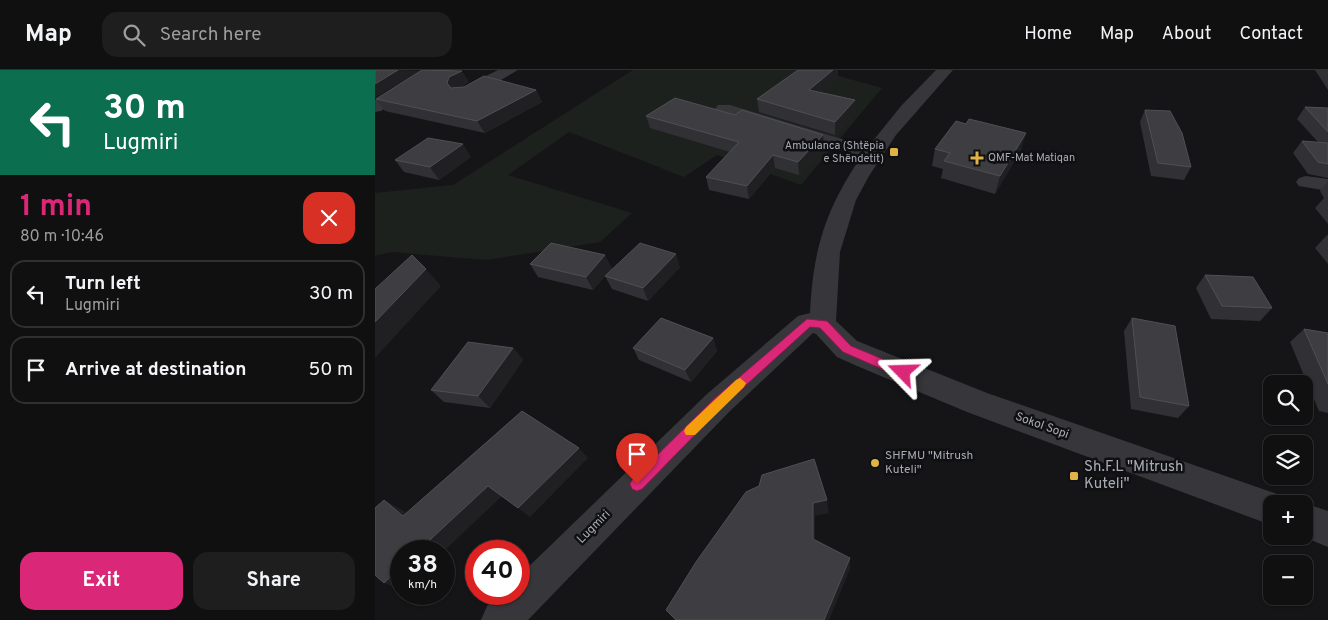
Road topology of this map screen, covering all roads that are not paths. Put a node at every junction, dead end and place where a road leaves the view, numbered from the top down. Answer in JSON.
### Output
{"nodes":[{"id":1,"x":436,"y":70,"type":"edge"},
{"id":2,"x":510,"y":70,"type":"edge"},
{"id":3,"x":945,"y":70,"type":"edge"},
{"id":4,"x":464,"y":94,"type":"edge"},
{"id":5,"x":375,"y":107,"type":"edge"},
{"id":6,"x":724,"y":109,"type":"dead end"},
{"id":7,"x":871,"y":154,"type":"junction"},
{"id":8,"x":1306,"y":182,"type":"dead end"},
{"id":9,"x":1328,"y":185,"type":"edge"},
{"id":10,"x":823,"y":324,"type":"junction"},
{"id":11,"x":1263,"y":505,"type":"edge"},
{"id":12,"x":1313,"y":523,"type":"edge"},
{"id":13,"x":1328,"y":529,"type":"edge"},
{"id":14,"x":501,"y":620,"type":"edge"}],
"edges":[{"from":1,"to":5,"type":"street"},
{"from":2,"to":4,"type":"street"},
{"from":3,"to":7,"type":"street"},
{"from":6,"to":7,"type":"street"},
{"from":7,"to":10,"type":"street"},
{"from":8,"to":9,"type":"street"},
{"from":10,"to":11,"type":"street","name":"Sokol Sopi"},
{"from":10,"to":14,"type":"street","name":"Lugmiri"},
{"from":12,"to":13,"type":"street"}]}
